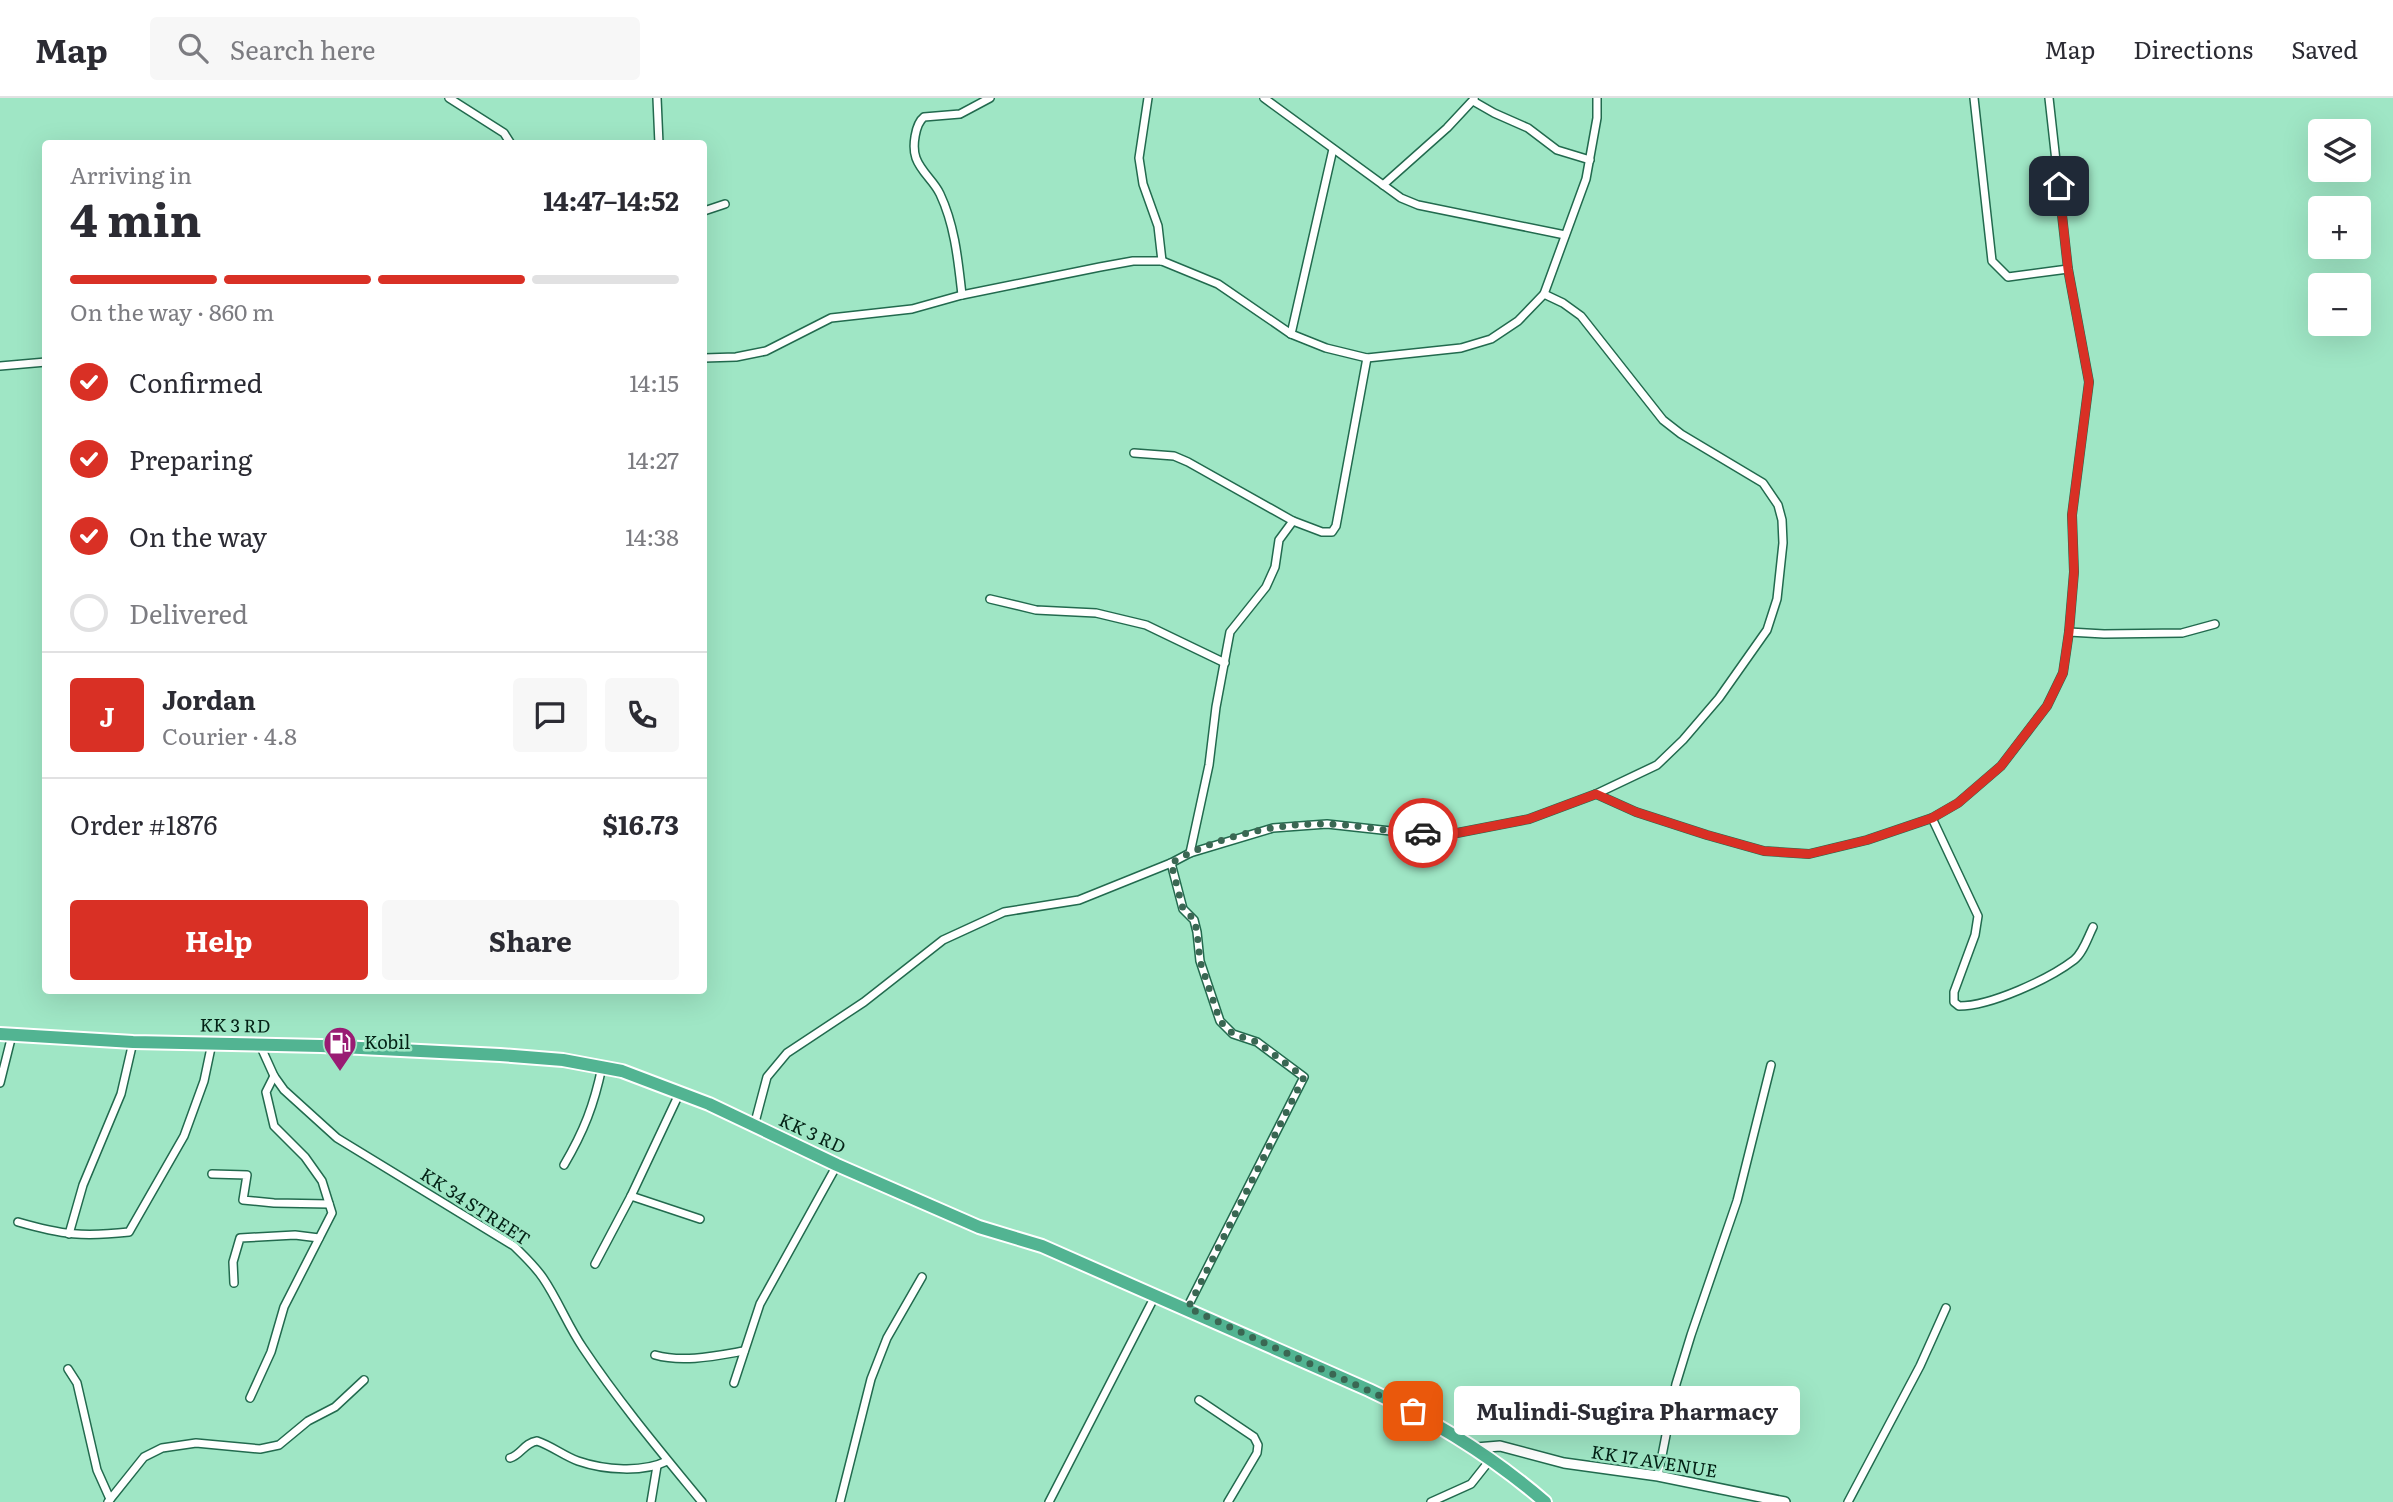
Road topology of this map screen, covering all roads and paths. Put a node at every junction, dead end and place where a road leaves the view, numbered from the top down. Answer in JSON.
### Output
{"nodes":[{"id":1,"x":449,"y":98,"type":"edge"},
{"id":2,"x":657,"y":98,"type":"edge"},
{"id":3,"x":990,"y":98,"type":"edge"},
{"id":4,"x":1148,"y":98,"type":"edge"},
{"id":5,"x":1264,"y":98,"type":"edge"},
{"id":6,"x":1597,"y":98,"type":"edge"},
{"id":7,"x":1974,"y":98,"type":"edge"},
{"id":8,"x":2049,"y":98,"type":"edge"},
{"id":9,"x":1474,"y":99,"type":"edge"},
{"id":10,"x":508,"y":140,"type":"edge"},
{"id":11,"x":659,"y":140,"type":"edge"},
{"id":12,"x":1333,"y":149,"type":"junction"},
{"id":13,"x":1590,"y":160,"type":"junction"},
{"id":14,"x":1383,"y":185,"type":"junction"},
{"id":15,"x":725,"y":204,"type":"dead end"},
{"id":16,"x":707,"y":210,"type":"edge"},
{"id":17,"x":1565,"y":235,"type":"junction"},
{"id":18,"x":1162,"y":261,"type":"junction"},
{"id":19,"x":2068,"y":269,"type":"junction"},
{"id":20,"x":1544,"y":294,"type":"junction"},
{"id":21,"x":962,"y":295,"type":"junction"},
{"id":22,"x":1292,"y":334,"type":"junction"},
{"id":23,"x":707,"y":358,"type":"edge"},
{"id":24,"x":1367,"y":358,"type":"junction"},
{"id":25,"x":42,"y":362,"type":"edge"},
{"id":26,"x":0,"y":366,"type":"edge"},
{"id":27,"x":1134,"y":453,"type":"dead end"},
{"id":28,"x":1293,"y":521,"type":"junction"},
{"id":29,"x":990,"y":599,"type":"dead end"},
{"id":30,"x":2215,"y":624,"type":"dead end"},
{"id":31,"x":2069,"y":632,"type":"junction"},
{"id":32,"x":1225,"y":663,"type":"junction"},
{"id":33,"x":1596,"y":794,"type":"junction"},
{"id":34,"x":1932,"y":818,"type":"junction"},
{"id":35,"x":1190,"y":853,"type":"junction"},
{"id":36,"x":1171,"y":863,"type":"junction"},
{"id":37,"x":2093,"y":927,"type":"dead end"},
{"id":38,"x":6,"y":1035,"type":"edge"},
{"id":39,"x":133,"y":1042,"type":"junction"},
{"id":40,"x":212,"y":1044,"type":"junction"},
{"id":41,"x":259,"y":1044,"type":"junction"},
{"id":42,"x":1771,"y":1065,"type":"dead end"},
{"id":43,"x":602,"y":1066,"type":"junction"},
{"id":44,"x":274,"y":1076,"type":"junction"},
{"id":45,"x":0,"y":1083,"type":"edge"},
{"id":46,"x":680,"y":1092,"type":"junction"},
{"id":47,"x":754,"y":1126,"type":"junction"},
{"id":48,"x":564,"y":1165,"type":"dead end"},
{"id":49,"x":837,"y":1165,"type":"junction"},
{"id":50,"x":212,"y":1174,"type":"dead end"},
{"id":51,"x":631,"y":1196,"type":"junction"},
{"id":52,"x":329,"y":1204,"type":"junction"},
{"id":53,"x":700,"y":1219,"type":"dead end"},
{"id":54,"x":18,"y":1222,"type":"dead end"},
{"id":55,"x":69,"y":1234,"type":"junction"},
{"id":56,"x":319,"y":1238,"type":"junction"},
{"id":57,"x":595,"y":1264,"type":"dead end"},
{"id":58,"x":922,"y":1278,"type":"dead end"},
{"id":59,"x":234,"y":1283,"type":"dead end"},
{"id":60,"x":1155,"y":1296,"type":"junction"},
{"id":61,"x":1188,"y":1308,"type":"junction"},
{"id":62,"x":1946,"y":1308,"type":"dead end"},
{"id":63,"x":744,"y":1351,"type":"junction"},
{"id":64,"x":654,"y":1355,"type":"dead end"},
{"id":65,"x":68,"y":1369,"type":"dead end"},
{"id":66,"x":364,"y":1380,"type":"dead end"},
{"id":67,"x":734,"y":1383,"type":"dead end"},
{"id":68,"x":250,"y":1398,"type":"dead end"},
{"id":69,"x":1199,"y":1401,"type":"dead end"},
{"id":70,"x":1476,"y":1448,"type":"junction"},
{"id":71,"x":510,"y":1458,"type":"dead end"},
{"id":72,"x":1490,"y":1460,"type":"junction"},
{"id":73,"x":667,"y":1461,"type":"junction"},
{"id":74,"x":657,"y":1466,"type":"junction"},
{"id":75,"x":1658,"y":1476,"type":"junction"},
{"id":76,"x":109,"y":1501,"type":"edge"},
{"id":77,"x":651,"y":1502,"type":"edge"},
{"id":78,"x":702,"y":1502,"type":"edge"},
{"id":79,"x":840,"y":1502,"type":"edge"},
{"id":80,"x":1049,"y":1502,"type":"edge"},
{"id":81,"x":1228,"y":1502,"type":"edge"},
{"id":82,"x":1432,"y":1502,"type":"edge"},
{"id":83,"x":1545,"y":1502,"type":"edge"},
{"id":84,"x":1785,"y":1502,"type":"edge"},
{"id":85,"x":1847,"y":1502,"type":"edge"}],
"edges":[{"from":1,"to":10,"type":"street"},
{"from":2,"to":11,"type":"street"},
{"from":3,"to":21,"type":"street"},
{"from":4,"to":18,"type":"street"},
{"from":5,"to":12,"type":"street"},
{"from":6,"to":13,"type":"street"},
{"from":7,"to":19,"type":"street"},
{"from":8,"to":19,"type":"street"},
{"from":9,"to":13,"type":"street"},
{"from":9,"to":14,"type":"street"},
{"from":12,"to":14,"type":"street"},
{"from":12,"to":22,"type":"street"},
{"from":13,"to":17,"type":"street"},
{"from":14,"to":17,"type":"street"},
{"from":15,"to":16,"type":"street"},
{"from":17,"to":20,"type":"street"},
{"from":18,"to":21,"type":"street"},
{"from":18,"to":22,"type":"street"},
{"from":19,"to":31,"type":"street"},
{"from":20,"to":24,"type":"street"},
{"from":20,"to":33,"type":"street"},
{"from":21,"to":23,"type":"street"},
{"from":22,"to":24,"type":"street"},
{"from":24,"to":28,"type":"street"},
{"from":25,"to":26,"type":"street"},
{"from":27,"to":28,"type":"street"},
{"from":28,"to":32,"type":"street"},
{"from":29,"to":32,"type":"street"},
{"from":30,"to":31,"type":"street"},
{"from":31,"to":34,"type":"street"},
{"from":32,"to":35,"type":"street"},
{"from":33,"to":34,"type":"street"},
{"from":33,"to":35,"type":"street"},
{"from":34,"to":37,"type":"street"},
{"from":35,"to":36,"type":"street"},
{"from":36,"to":47,"type":"street"},
{"from":36,"to":61,"type":"street"},
{"from":38,"to":39,"type":"highway","name":"KK 3 RD"},
{"from":38,"to":45,"type":"street"},
{"from":39,"to":40,"type":"highway","name":"KK 3 RD"},
{"from":39,"to":55,"type":"street"},
{"from":40,"to":41,"type":"highway","name":"KK 3 RD"},
{"from":40,"to":55,"type":"street"},
{"from":41,"to":43,"type":"highway","name":"KK 3 RD"},
{"from":41,"to":44,"type":"street","name":"KK 34 STREET"},
{"from":42,"to":75,"type":"street"},
{"from":43,"to":46,"type":"highway","name":"KK 3 RD"},
{"from":43,"to":48,"type":"street"},
{"from":44,"to":52,"type":"street"},
{"from":44,"to":73,"type":"street","name":"KK 34 STREET"},
{"from":46,"to":47,"type":"highway","name":"KK 3 RD"},
{"from":46,"to":51,"type":"street"},
{"from":47,"to":49,"type":"highway","name":"KK 3 RD"},
{"from":49,"to":60,"type":"highway","name":"KK 3 RD"},
{"from":49,"to":63,"type":"street"},
{"from":50,"to":52,"type":"street"},
{"from":51,"to":53,"type":"street"},
{"from":51,"to":57,"type":"street"},
{"from":52,"to":56,"type":"street"},
{"from":54,"to":55,"type":"street"},
{"from":56,"to":59,"type":"street"},
{"from":56,"to":68,"type":"street"},
{"from":58,"to":79,"type":"street"},
{"from":60,"to":61,"type":"highway","name":"KK 3 RD"},
{"from":60,"to":80,"type":"street"},
{"from":61,"to":70,"type":"highway","name":"KK 3 RD"},
{"from":62,"to":85,"type":"street"},
{"from":63,"to":64,"type":"street"},
{"from":63,"to":67,"type":"street"},
{"from":65,"to":76,"type":"street"},
{"from":66,"to":76,"type":"street"},
{"from":69,"to":81,"type":"street"},
{"from":70,"to":72,"type":"highway","name":"KK 3 RD"},
{"from":70,"to":75,"type":"street","name":"KK 17 AVENUE"},
{"from":71,"to":74,"type":"street"},
{"from":72,"to":82,"type":"street"},
{"from":72,"to":83,"type":"highway","name":"KK 3 RD"},
{"from":73,"to":74,"type":"street"},
{"from":73,"to":78,"type":"street","name":"KK 34 STREET"},
{"from":74,"to":77,"type":"street"},
{"from":75,"to":84,"type":"street","name":"KK 17 AVENUE"}]}
